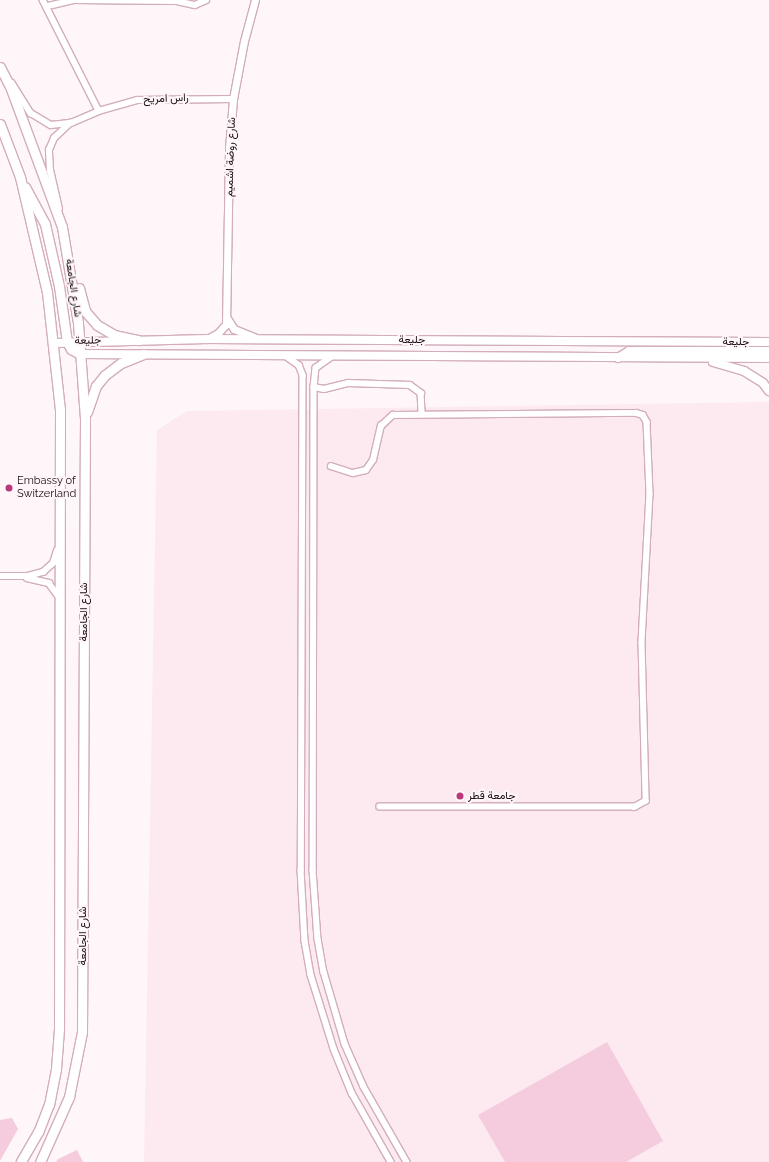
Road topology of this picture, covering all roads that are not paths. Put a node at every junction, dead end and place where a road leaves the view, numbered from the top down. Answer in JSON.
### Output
{"nodes":[{"id":1,"x":44,"y":0,"type":"edge"},
{"id":2,"x":75,"y":0,"type":"edge"},
{"id":3,"x":206,"y":0,"type":"edge"},
{"id":4,"x":255,"y":0,"type":"edge"},
{"id":5,"x":48,"y":6,"type":"junction"},
{"id":6,"x":1,"y":70,"type":"edge"},
{"id":7,"x":233,"y":99,"type":"junction"},
{"id":8,"x":99,"y":110,"type":"junction"},
{"id":9,"x":71,"y":123,"type":"junction"},
{"id":10,"x":0,"y":124,"type":"edge"},
{"id":11,"x":20,"y":177,"type":"junction"},
{"id":12,"x":62,"y":227,"type":"junction"},
{"id":13,"x":72,"y":279,"type":"junction"},
{"id":14,"x":227,"y":317,"type":"junction"},
{"id":15,"x":207,"y":339,"type":"junction"},
{"id":16,"x":260,"y":339,"type":"junction"},
{"id":17,"x":138,"y":340,"type":"junction"},
{"id":18,"x":80,"y":341,"type":"junction"},
{"id":19,"x":67,"y":342,"type":"junction"},
{"id":20,"x":769,"y":342,"type":"edge"},
{"id":21,"x":55,"y":343,"type":"junction"},
{"id":22,"x":769,"y":351,"type":"edge"},
{"id":23,"x":80,"y":354,"type":"junction"},
{"id":24,"x":143,"y":354,"type":"junction"},
{"id":25,"x":286,"y":356,"type":"junction"},
{"id":26,"x":335,"y":356,"type":"junction"},
{"id":27,"x":618,"y":358,"type":"junction"},
{"id":28,"x":769,"y":358,"type":"edge"},
{"id":29,"x":702,"y":359,"type":"junction"},
{"id":30,"x":314,"y":387,"type":"junction"},
{"id":31,"x":769,"y":391,"type":"edge"},
{"id":32,"x":302,"y":399,"type":"junction"},
{"id":33,"x":313,"y":400,"type":"junction"},
{"id":34,"x":422,"y":414,"type":"junction"},
{"id":35,"x":85,"y":419,"type":"junction"},
{"id":36,"x":331,"y":466,"type":"dead end"},
{"id":37,"x":60,"y":535,"type":"junction"},
{"id":38,"x":0,"y":576,"type":"edge"},
{"id":39,"x":17,"y":576,"type":"junction"},
{"id":40,"x":61,"y":617,"type":"junction"},
{"id":41,"x":380,"y":807,"type":"dead end"},
{"id":42,"x":27,"y":1153,"type":"junction"},
{"id":43,"x":17,"y":1162,"type":"edge"},
{"id":44,"x":21,"y":1162,"type":"edge"},
{"id":45,"x":40,"y":1162,"type":"edge"},
{"id":46,"x":391,"y":1162,"type":"edge"},
{"id":47,"x":407,"y":1162,"type":"edge"}],
"edges":[{"from":1,"to":5,"type":"street"},
{"from":2,"to":3,"type":"street"},
{"from":2,"to":5,"type":"street"},
{"from":4,"to":7,"type":"street","name":"شارع روضة اشميم"},
{"from":5,"to":8,"type":"street"},
{"from":6,"to":9,"type":"street","name":"راس امريح"},
{"from":6,"to":12,"type":"main road","name":"شارع الجامعة"},
{"from":7,"to":8,"type":"street","name":"راس امريح"},
{"from":7,"to":14,"type":"street","name":"شارع روضة اشميم"},
{"from":8,"to":9,"type":"street","name":"راس امريح"},
{"from":9,"to":12,"type":"street","name":"راس امريح"},
{"from":10,"to":11,"type":"main road"},
{"from":11,"to":19,"type":"main road"},
{"from":11,"to":21,"type":"main road"},
{"from":12,"to":13,"type":"main road","name":"شارع الجامعة"},
{"from":13,"to":17,"type":"main road"},
{"from":13,"to":18,"type":"main road","name":"شارع الجامعة"},
{"from":14,"to":15,"type":"street"},
{"from":14,"to":16,"type":"street"},
{"from":15,"to":16,"type":"main road","name":"جليعة"},
{"from":15,"to":17,"type":"main road","name":"جليعة"},
{"from":16,"to":20,"type":"main road","name":"جليعة"},
{"from":17,"to":18,"type":"main road","name":"جليعة"},
{"from":18,"to":19,"type":"main road","name":"جليعة"},
{"from":18,"to":23,"type":"main road","name":"شارع الجامعة"},
{"from":19,"to":21,"type":"main road","name":"جليعة"},
{"from":19,"to":23,"type":"main road"},
{"from":21,"to":37,"type":"main road"},
{"from":22,"to":27,"type":"main road"},
{"from":23,"to":24,"type":"main road","name":"جليعة"},
{"from":23,"to":35,"type":"main road","name":"شارع الجامعة"},
{"from":24,"to":25,"type":"main road","name":"جليعة"},
{"from":24,"to":35,"type":"main road"},
{"from":25,"to":26,"type":"main road","name":"جليعة"},
{"from":25,"to":32,"type":"street"},
{"from":26,"to":27,"type":"main road","name":"جليعة"},
{"from":26,"to":30,"type":"street"},
{"from":27,"to":29,"type":"main road","name":"جليعة"},
{"from":28,"to":29,"type":"main road","name":"جليعة"},
{"from":29,"to":31,"type":"main road"},
{"from":30,"to":33,"type":"street"},
{"from":30,"to":34,"type":"street"},
{"from":32,"to":33,"type":"street"},
{"from":32,"to":46,"type":"street"},
{"from":33,"to":47,"type":"street"},
{"from":34,"to":36,"type":"street"},
{"from":34,"to":41,"type":"street"},
{"from":35,"to":45,"type":"main road","name":"شارع الجامعة"},
{"from":37,"to":39,"type":"street"},
{"from":37,"to":40,"type":"main road"},
{"from":38,"to":39,"type":"street"},
{"from":39,"to":40,"type":"street"},
{"from":40,"to":42,"type":"main road"},
{"from":42,"to":43,"type":"main road"},
{"from":42,"to":44,"type":"main road"}]}
